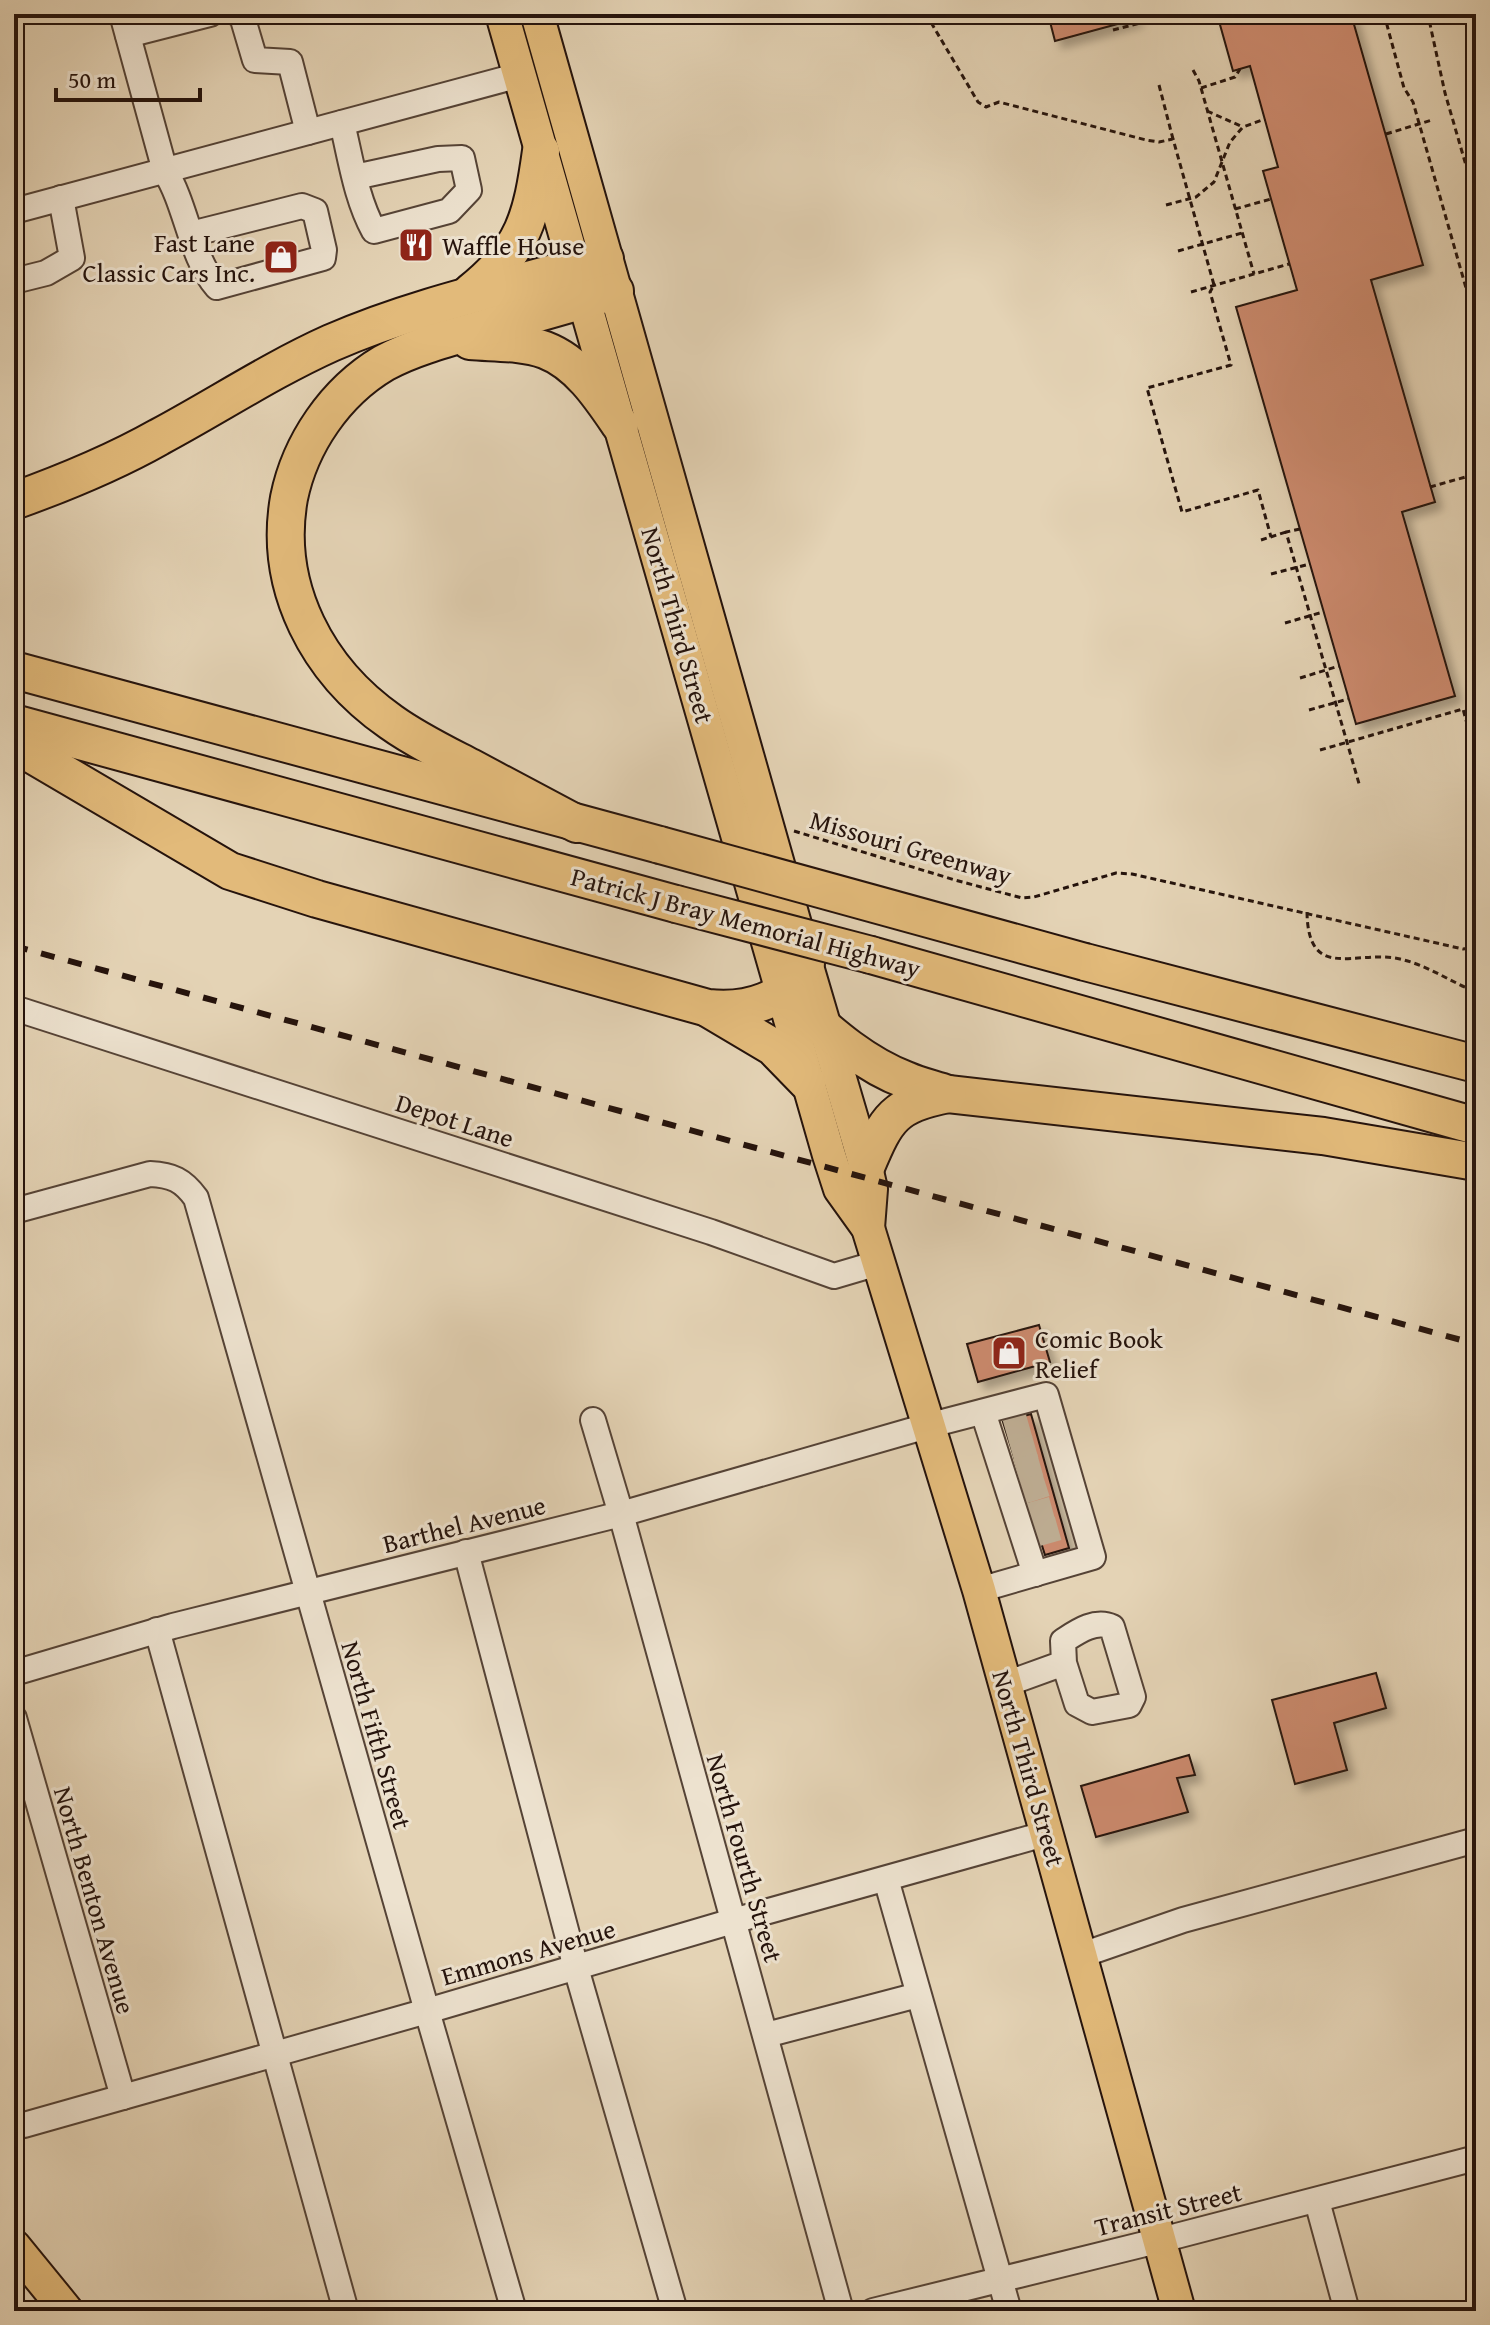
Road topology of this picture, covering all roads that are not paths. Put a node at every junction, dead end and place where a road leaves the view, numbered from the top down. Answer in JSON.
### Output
{"nodes":[{"id":1,"x":210,"y":14,"type":"edge"},
{"id":2,"x":238,"y":14,"type":"edge"},
{"id":3,"x":502,"y":14,"type":"edge"},
{"id":4,"x":537,"y":14,"type":"edge"},
{"id":5,"x":125,"y":24,"type":"edge"},
{"id":6,"x":520,"y":75,"type":"junction"},
{"id":7,"x":342,"y":123,"type":"junction"},
{"id":8,"x":308,"y":132,"type":"junction"},
{"id":9,"x":541,"y":151,"type":"junction"},
{"id":10,"x":165,"y":171,"type":"junction"},
{"id":11,"x":355,"y":177,"type":"junction"},
{"id":12,"x":61,"y":198,"type":"junction"},
{"id":13,"x":14,"y":211,"type":"edge"},
{"id":14,"x":191,"y":234,"type":"junction"},
{"id":15,"x":595,"y":279,"type":"junction"},
{"id":16,"x":14,"y":281,"type":"edge"},
{"id":17,"x":464,"y":298,"type":"junction"},
{"id":18,"x":444,"y":340,"type":"junction"},
{"id":19,"x":620,"y":425,"type":"junction"},
{"id":20,"x":14,"y":501,"type":"edge"},
{"id":21,"x":14,"y":670,"type":"edge"},
{"id":22,"x":14,"y":723,"type":"edge"},
{"id":23,"x":14,"y":744,"type":"edge"},
{"id":24,"x":577,"y":824,"type":"junction"},
{"id":25,"x":806,"y":963,"type":"junction"},
{"id":26,"x":783,"y":992,"type":"junction"},
{"id":27,"x":14,"y":1008,"type":"edge"},
{"id":28,"x":708,"y":1008,"type":"junction"},
{"id":29,"x":825,"y":1028,"type":"junction"},
{"id":30,"x":1476,"y":1064,"type":"edge"},
{"id":31,"x":807,"y":1082,"type":"junction"},
{"id":32,"x":948,"y":1094,"type":"junction"},
{"id":33,"x":1476,"y":1126,"type":"edge"},
{"id":34,"x":1476,"y":1162,"type":"edge"},
{"id":35,"x":866,"y":1167,"type":"junction"},
{"id":36,"x":14,"y":1211,"type":"edge"},
{"id":37,"x":868,"y":1228,"type":"junction"},
{"id":38,"x":878,"y":1263,"type":"junction"},
{"id":39,"x":983,"y":1412,"type":"junction"},
{"id":40,"x":593,"y":1420,"type":"dead end"},
{"id":41,"x":927,"y":1426,"type":"junction"},
{"id":42,"x":621,"y":1514,"type":"junction"},
{"id":43,"x":466,"y":1552,"type":"junction"},
{"id":44,"x":1035,"y":1574,"type":"junction"},
{"id":45,"x":979,"y":1590,"type":"junction"},
{"id":46,"x":307,"y":1592,"type":"junction"},
{"id":47,"x":157,"y":1630,"type":"junction"},
{"id":48,"x":1064,"y":1663,"type":"dead end"},
{"id":49,"x":14,"y":1673,"type":"edge"},
{"id":50,"x":1006,"y":1684,"type":"junction"},
{"id":51,"x":14,"y":1718,"type":"edge"},
{"id":52,"x":1048,"y":1833,"type":"junction"},
{"id":53,"x":1476,"y":1840,"type":"edge"},
{"id":54,"x":886,"y":1879,"type":"junction"},
{"id":55,"x":733,"y":1921,"type":"junction"},
{"id":56,"x":1082,"y":1955,"type":"junction"},
{"id":57,"x":576,"y":1968,"type":"junction"},
{"id":58,"x":918,"y":1995,"type":"junction"},
{"id":59,"x":427,"y":2011,"type":"junction"},
{"id":60,"x":766,"y":2035,"type":"junction"},
{"id":61,"x":276,"y":2054,"type":"junction"},
{"id":62,"x":123,"y":2097,"type":"junction"},
{"id":63,"x":24,"y":2125,"type":"dead end"},
{"id":64,"x":1475,"y":2164,"type":"edge"},
{"id":65,"x":1317,"y":2201,"type":"junction"},
{"id":66,"x":1161,"y":2240,"type":"junction"},
{"id":67,"x":14,"y":2246,"type":"edge"},
{"id":68,"x":14,"y":2274,"type":"edge"},
{"id":69,"x":1000,"y":2279,"type":"junction"},
{"id":70,"x":44,"y":2311,"type":"edge"},
{"id":71,"x":67,"y":2311,"type":"edge"},
{"id":72,"x":346,"y":2311,"type":"edge"},
{"id":73,"x":514,"y":2311,"type":"edge"},
{"id":74,"x":675,"y":2311,"type":"edge"},
{"id":75,"x":841,"y":2311,"type":"edge"},
{"id":76,"x":873,"y":2311,"type":"edge"},
{"id":77,"x":1009,"y":2311,"type":"edge"},
{"id":78,"x":1179,"y":2311,"type":"edge"},
{"id":79,"x":1347,"y":2311,"type":"edge"}],
"edges":[{"from":1,"to":5,"type":"street"},
{"from":2,"to":8,"type":"street"},
{"from":3,"to":6,"type":"main road","name":"North Third Street"},
{"from":4,"to":15,"type":"main road","name":"North Third Street"},
{"from":5,"to":10,"type":"street"},
{"from":6,"to":7,"type":"street"},
{"from":6,"to":9,"type":"main road","name":"North Third Street"},
{"from":7,"to":8,"type":"street"},
{"from":7,"to":11,"type":"street"},
{"from":8,"to":10,"type":"street"},
{"from":9,"to":15,"type":"main road","name":"North Third Street"},
{"from":9,"to":17,"type":"highway"},
{"from":10,"to":12,"type":"street"},
{"from":10,"to":14,"type":"street"},
{"from":11,"to":11,"type":"street"},
{"from":12,"to":13,"type":"street"},
{"from":12,"to":16,"type":"street"},
{"from":14,"to":14,"type":"street"},
{"from":15,"to":17,"type":"highway"},
{"from":15,"to":18,"type":"highway"},
{"from":15,"to":19,"type":"main road","name":"North Third Street"},
{"from":15,"to":25,"type":"main road","name":"North Third Street"},
{"from":17,"to":20,"type":"highway"},
{"from":18,"to":19,"type":"highway"},
{"from":18,"to":24,"type":"highway"},
{"from":19,"to":26,"type":"main road","name":"North Third Street"},
{"from":21,"to":24,"type":"highway","name":"Patrick J Bray Memorial Highway"},
{"from":22,"to":33,"type":"highway","name":"Patrick J Bray Memorial Highway","bridge":true},
{"from":23,"to":28,"type":"highway"},
{"from":24,"to":30,"type":"highway","name":"Patrick J Bray Memorial Highway","bridge":true},
{"from":25,"to":26,"type":"highway"},
{"from":25,"to":29,"type":"main road","name":"North Third Street"},
{"from":26,"to":28,"type":"highway"},
{"from":26,"to":29,"type":"highway"},
{"from":26,"to":31,"type":"main road","name":"North Third Street"},
{"from":27,"to":38,"type":"street","name":"Depot Lane"},
{"from":28,"to":31,"type":"highway"},
{"from":29,"to":32,"type":"highway"},
{"from":29,"to":35,"type":"main road","name":"North Third Street"},
{"from":31,"to":37,"type":"main road","name":"North Third Street"},
{"from":32,"to":34,"type":"highway"},
{"from":32,"to":35,"type":"highway"},
{"from":35,"to":37,"type":"main road","name":"North Third Street"},
{"from":36,"to":46,"type":"street","name":"North Fifth Street"},
{"from":37,"to":38,"type":"main road","name":"North Third Street"},
{"from":38,"to":41,"type":"main road","name":"North Third Street"},
{"from":39,"to":41,"type":"street","name":"Barthel Avenue"},
{"from":39,"to":44,"type":"street"},
{"from":39,"to":44,"type":"street","name":"Barthel Avenue"},
{"from":40,"to":42,"type":"street","name":"North Fourth Street"},
{"from":41,"to":42,"type":"street","name":"Barthel Avenue"},
{"from":41,"to":45,"type":"main road","name":"North Third Street"},
{"from":42,"to":43,"type":"street","name":"Barthel Avenue"},
{"from":42,"to":55,"type":"street","name":"North Fourth Street"},
{"from":43,"to":46,"type":"street","name":"Barthel Avenue"},
{"from":43,"to":57,"type":"street"},
{"from":44,"to":45,"type":"street"},
{"from":45,"to":50,"type":"main road","name":"North Third Street"},
{"from":46,"to":47,"type":"street","name":"Barthel Avenue"},
{"from":46,"to":59,"type":"street","name":"North Fifth Street"},
{"from":47,"to":49,"type":"street","name":"Barthel Avenue"},
{"from":47,"to":61,"type":"street"},
{"from":48,"to":50,"type":"street"},
{"from":50,"to":52,"type":"main road","name":"North Third Street"},
{"from":51,"to":62,"type":"street","name":"North Benton Avenue"},
{"from":52,"to":54,"type":"street","name":"Emmons Avenue"},
{"from":52,"to":56,"type":"main road","name":"North Third Street"},
{"from":53,"to":56,"type":"street"},
{"from":54,"to":55,"type":"street","name":"Emmons Avenue"},
{"from":54,"to":58,"type":"street"},
{"from":55,"to":57,"type":"street","name":"Emmons Avenue"},
{"from":55,"to":60,"type":"street","name":"North Fourth Street"},
{"from":56,"to":66,"type":"main road","name":"North Third Street"},
{"from":57,"to":59,"type":"street","name":"Emmons Avenue"},
{"from":57,"to":74,"type":"street"},
{"from":58,"to":60,"type":"street"},
{"from":58,"to":69,"type":"street"},
{"from":59,"to":61,"type":"street","name":"Emmons Avenue"},
{"from":59,"to":73,"type":"street","name":"North Fifth Street"},
{"from":60,"to":75,"type":"street","name":"North Fourth Street"},
{"from":61,"to":62,"type":"street","name":"Emmons Avenue"},
{"from":61,"to":72,"type":"street"},
{"from":62,"to":63,"type":"street","name":"Emmons Avenue"},
{"from":64,"to":65,"type":"street","name":"Transit Street"},
{"from":65,"to":66,"type":"street","name":"Transit Street"},
{"from":65,"to":79,"type":"street"},
{"from":66,"to":69,"type":"street","name":"Transit Street"},
{"from":66,"to":78,"type":"main road","name":"North Third Street"},
{"from":67,"to":71,"type":"main road"},
{"from":68,"to":70,"type":"main road"},
{"from":69,"to":76,"type":"street","name":"Transit Street"},
{"from":69,"to":77,"type":"street"}]}
